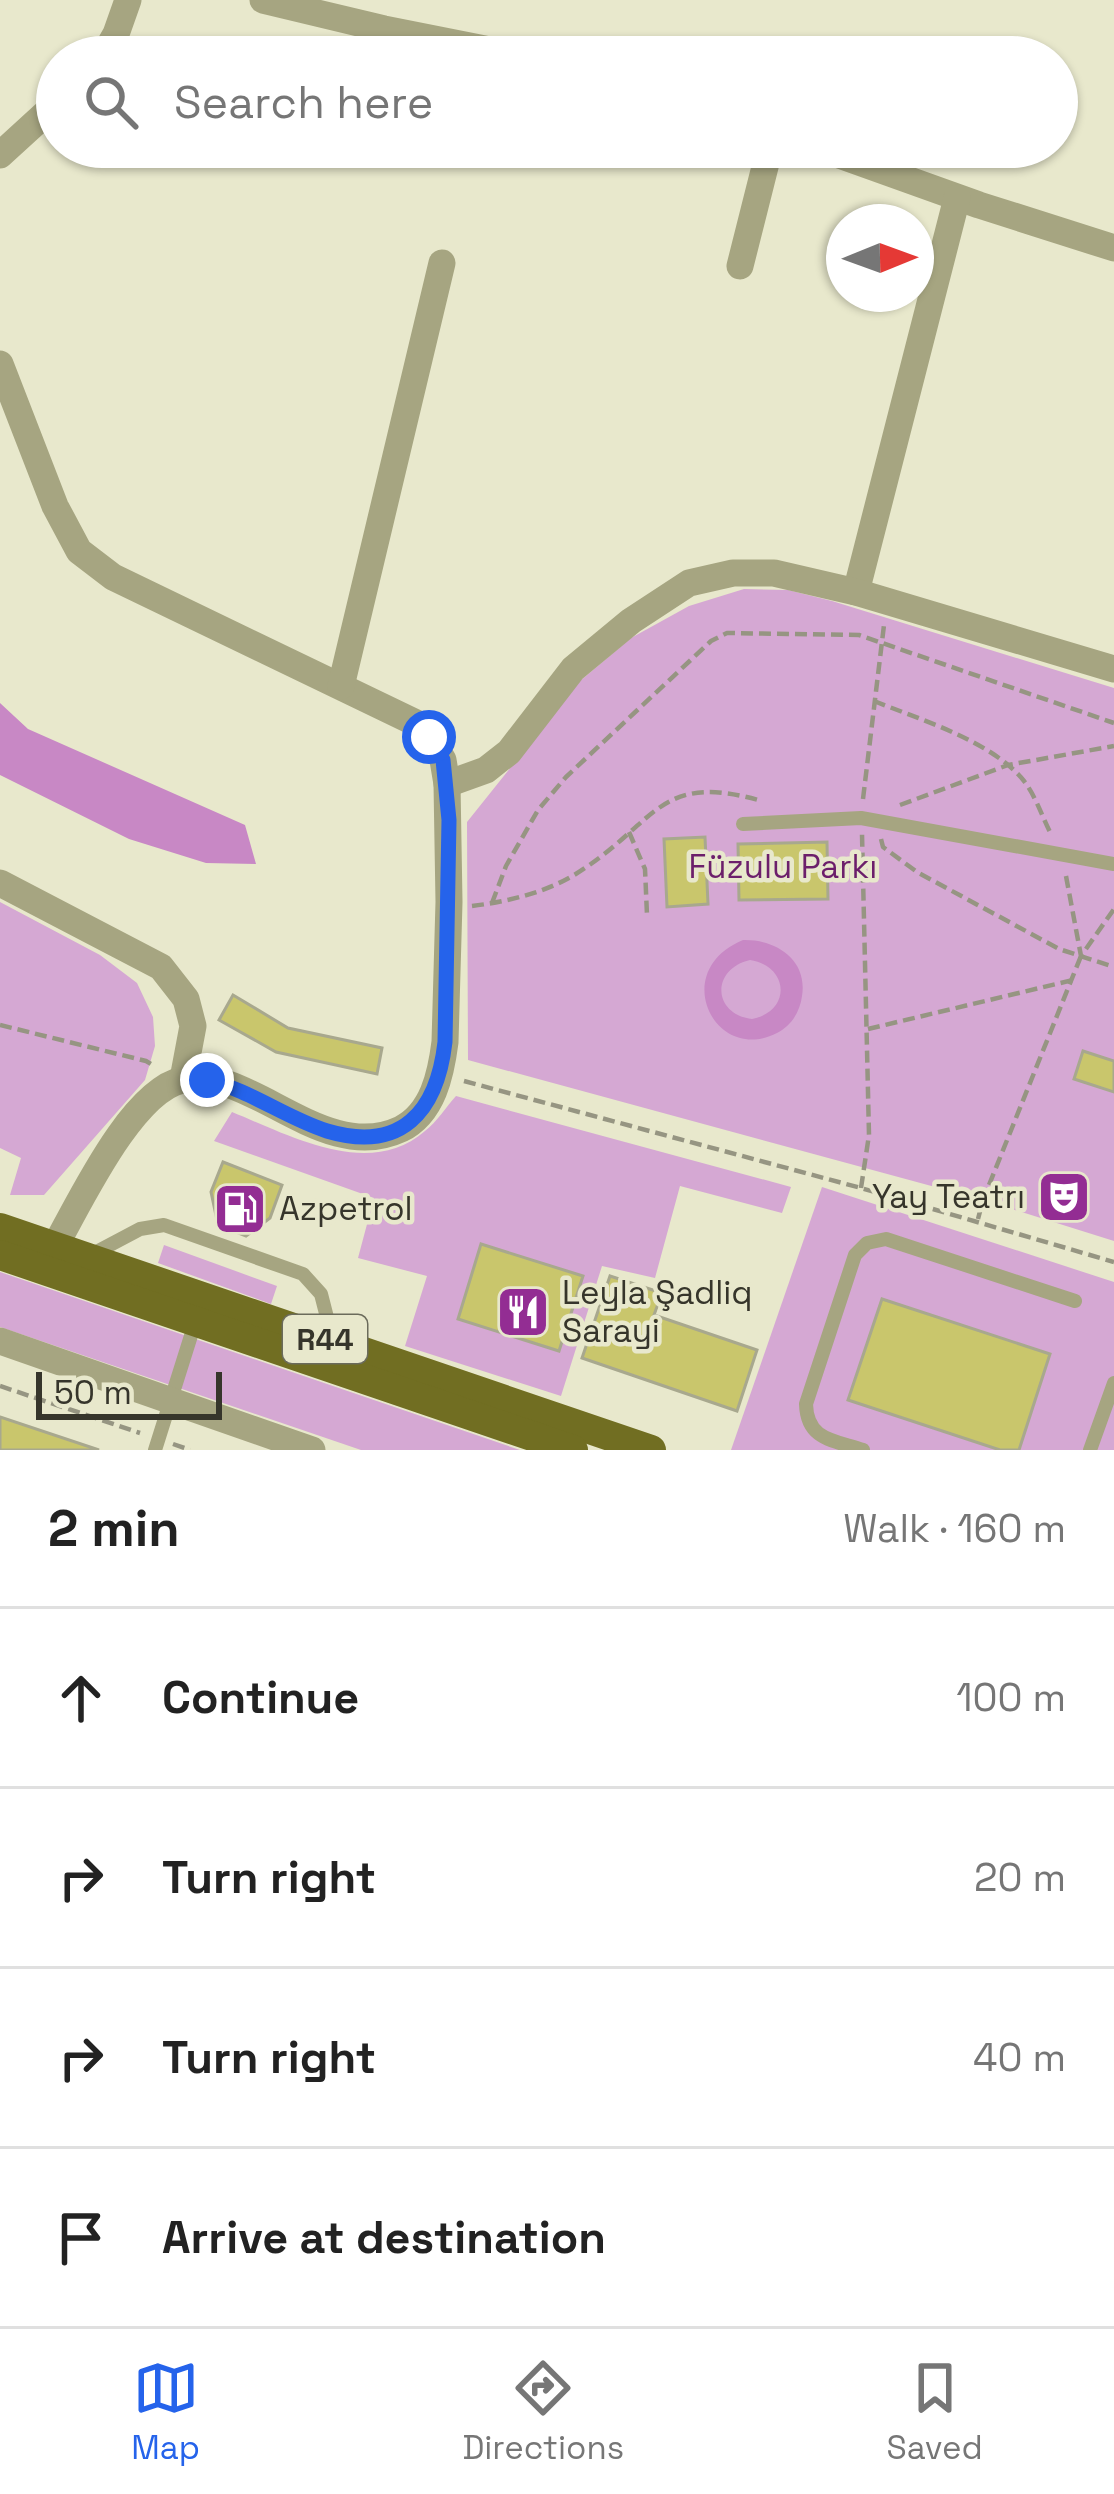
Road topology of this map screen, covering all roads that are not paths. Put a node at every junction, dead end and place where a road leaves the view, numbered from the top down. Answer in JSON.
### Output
{"nodes":[{"id":1,"x":128,"y":0,"type":"edge"},
{"id":2,"x":263,"y":0,"type":"edge"},
{"id":3,"x":369,"y":12,"type":"edge"},
{"id":4,"x":115,"y":36,"type":"edge"},
{"id":5,"x":452,"y":36,"type":"edge"},
{"id":6,"x":36,"y":122,"type":"edge"},
{"id":7,"x":0,"y":155,"type":"edge"},
{"id":8,"x":765,"y":168,"type":"edge"},
{"id":9,"x":876,"y":168,"type":"edge"},
{"id":10,"x":957,"y":197,"type":"junction"},
{"id":11,"x":1114,"y":248,"type":"edge"},
{"id":12,"x":442,"y":263,"type":"dead end"},
{"id":13,"x":740,"y":266,"type":"dead end"},
{"id":14,"x":0,"y":364,"type":"edge"},
{"id":15,"x":856,"y":592,"type":"junction"},
{"id":16,"x":1114,"y":669,"type":"edge"},
{"id":17,"x":341,"y":686,"type":"junction"},
{"id":18,"x":447,"y":784,"type":"junction"},
{"id":19,"x":743,"y":824,"type":"dead end"},
{"id":20,"x":1114,"y":864,"type":"edge"},
{"id":21,"x":0,"y":883,"type":"edge"},
{"id":22,"x":173,"y":1084,"type":"junction"},
{"id":23,"x":0,"y":1228,"type":"edge"},
{"id":24,"x":55,"y":1246,"type":"junction"},
{"id":25,"x":0,"y":1255,"type":"edge"},
{"id":26,"x":87,"y":1257,"type":"junction"},
{"id":27,"x":1075,"y":1300,"type":"dead end"},
{"id":28,"x":195,"y":1322,"type":"junction"},
{"id":29,"x":0,"y":1341,"type":"edge"},
{"id":30,"x":333,"y":1342,"type":"junction"},
{"id":31,"x":1114,"y":1383,"type":"edge"},
{"id":32,"x":170,"y":1401,"type":"junction"},
{"id":33,"x":157,"y":1444,"type":"edge"},
{"id":34,"x":312,"y":1450,"type":"edge"},
{"id":35,"x":573,"y":1450,"type":"edge"},
{"id":36,"x":651,"y":1450,"type":"edge"},
{"id":37,"x":863,"y":1450,"type":"edge"},
{"id":38,"x":1090,"y":1450,"type":"edge"}],
"edges":[{"from":1,"to":4,"type":"street"},
{"from":2,"to":3,"type":"street"},
{"from":3,"to":5,"type":"street"},
{"from":6,"to":7,"type":"street"},
{"from":8,"to":13,"type":"street"},
{"from":9,"to":10,"type":"street"},
{"from":10,"to":11,"type":"street"},
{"from":10,"to":15,"type":"street"},
{"from":12,"to":17,"type":"street"},
{"from":14,"to":17,"type":"street"},
{"from":15,"to":16,"type":"street"},
{"from":15,"to":18,"type":"street"},
{"from":17,"to":18,"type":"street"},
{"from":18,"to":22,"type":"street"},
{"from":19,"to":20,"type":"lane"},
{"from":21,"to":22,"type":"street"},
{"from":22,"to":24,"type":"street"},
{"from":23,"to":24,"type":"main road","number":"R44"},
{"from":24,"to":26,"type":"main road","number":"R44"},
{"from":25,"to":28,"type":"main road","number":"R44"},
{"from":26,"to":30,"type":"main road","number":"R44"},
{"from":26,"to":30,"type":"lane"},
{"from":27,"to":37,"type":"lane"},
{"from":28,"to":32,"type":"lane"},
{"from":28,"to":35,"type":"main road","number":"R44"},
{"from":29,"to":32,"type":"street"},
{"from":30,"to":36,"type":"main road","number":"R44"},
{"from":31,"to":38,"type":"lane"},
{"from":32,"to":33,"type":"lane"},
{"from":32,"to":34,"type":"street"}]}
